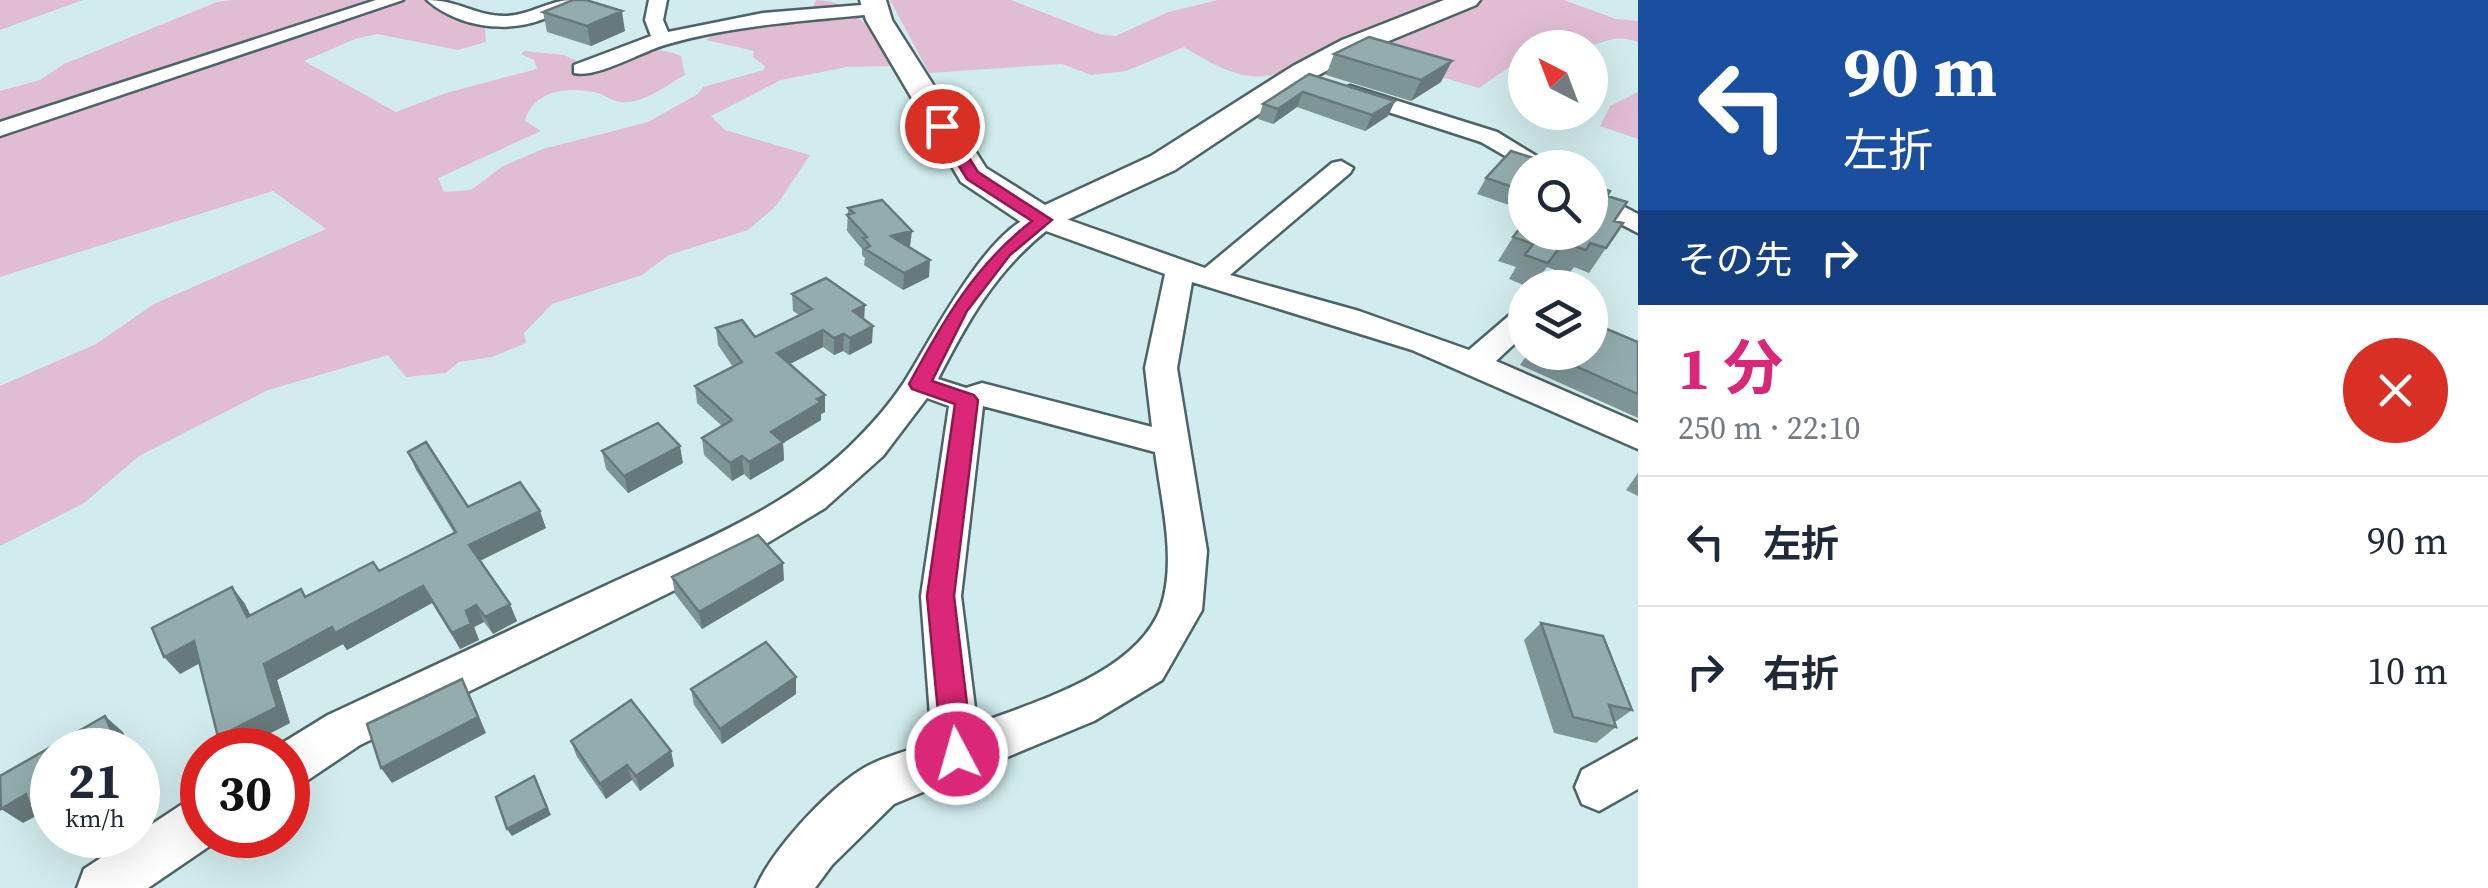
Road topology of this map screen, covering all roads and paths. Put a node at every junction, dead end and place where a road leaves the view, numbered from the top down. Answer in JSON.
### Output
{"nodes":[{"id":1,"x":394,"y":0,"type":"edge"},
{"id":2,"x":436,"y":0,"type":"edge"},
{"id":3,"x":564,"y":0,"type":"edge"},
{"id":4,"x":658,"y":0,"type":"edge"},
{"id":5,"x":1467,"y":0,"type":"edge"},
{"id":6,"x":874,"y":4,"type":"edge"},
{"id":7,"x":662,"y":39,"type":"junction"},
{"id":8,"x":582,"y":68,"type":"dead end"},
{"id":9,"x":1296,"y":76,"type":"junction"},
{"id":10,"x":0,"y":130,"type":"edge"},
{"id":11,"x":1513,"y":150,"type":"edge"},
{"id":12,"x":1341,"y":168,"type":"dead end"},
{"id":13,"x":1608,"y":208,"type":"edge"},
{"id":14,"x":1043,"y":220,"type":"junction"},
{"id":15,"x":1638,"y":225,"type":"edge"},
{"id":16,"x":1195,"y":275,"type":"junction"},
{"id":17,"x":1508,"y":333,"type":"edge"},
{"id":18,"x":1474,"y":363,"type":"junction"},
{"id":19,"x":919,"y":384,"type":"junction"},
{"id":20,"x":967,"y":400,"type":"junction"},
{"id":21,"x":1638,"y":437,"type":"edge"},
{"id":22,"x":1174,"y":445,"type":"junction"},
{"id":23,"x":310,"y":752,"type":"edge"},
{"id":24,"x":957,"y":754,"type":"junction"},
{"id":25,"x":180,"y":836,"type":"edge"},
{"id":26,"x":103,"y":888,"type":"edge"},
{"id":27,"x":782,"y":888,"type":"edge"}],
"edges":[{"from":1,"to":10,"type":"street"},
{"from":2,"to":3,"type":"street"},
{"from":4,"to":7,"type":"street"},
{"from":5,"to":9,"type":"street"},
{"from":6,"to":7,"type":"street"},
{"from":6,"to":14,"type":"street"},
{"from":7,"to":8,"type":"street"},
{"from":9,"to":11,"type":"street"},
{"from":9,"to":14,"type":"street"},
{"from":12,"to":16,"type":"street"},
{"from":13,"to":15,"type":"street"},
{"from":14,"to":16,"type":"street"},
{"from":14,"to":19,"type":"street"},
{"from":16,"to":18,"type":"street"},
{"from":16,"to":22,"type":"street"},
{"from":17,"to":18,"type":"street"},
{"from":18,"to":21,"type":"street"},
{"from":19,"to":20,"type":"street"},
{"from":19,"to":23,"type":"street"},
{"from":20,"to":22,"type":"street"},
{"from":20,"to":24,"type":"street"},
{"from":22,"to":24,"type":"street"},
{"from":24,"to":27,"type":"street"},
{"from":25,"to":26,"type":"street"}]}
